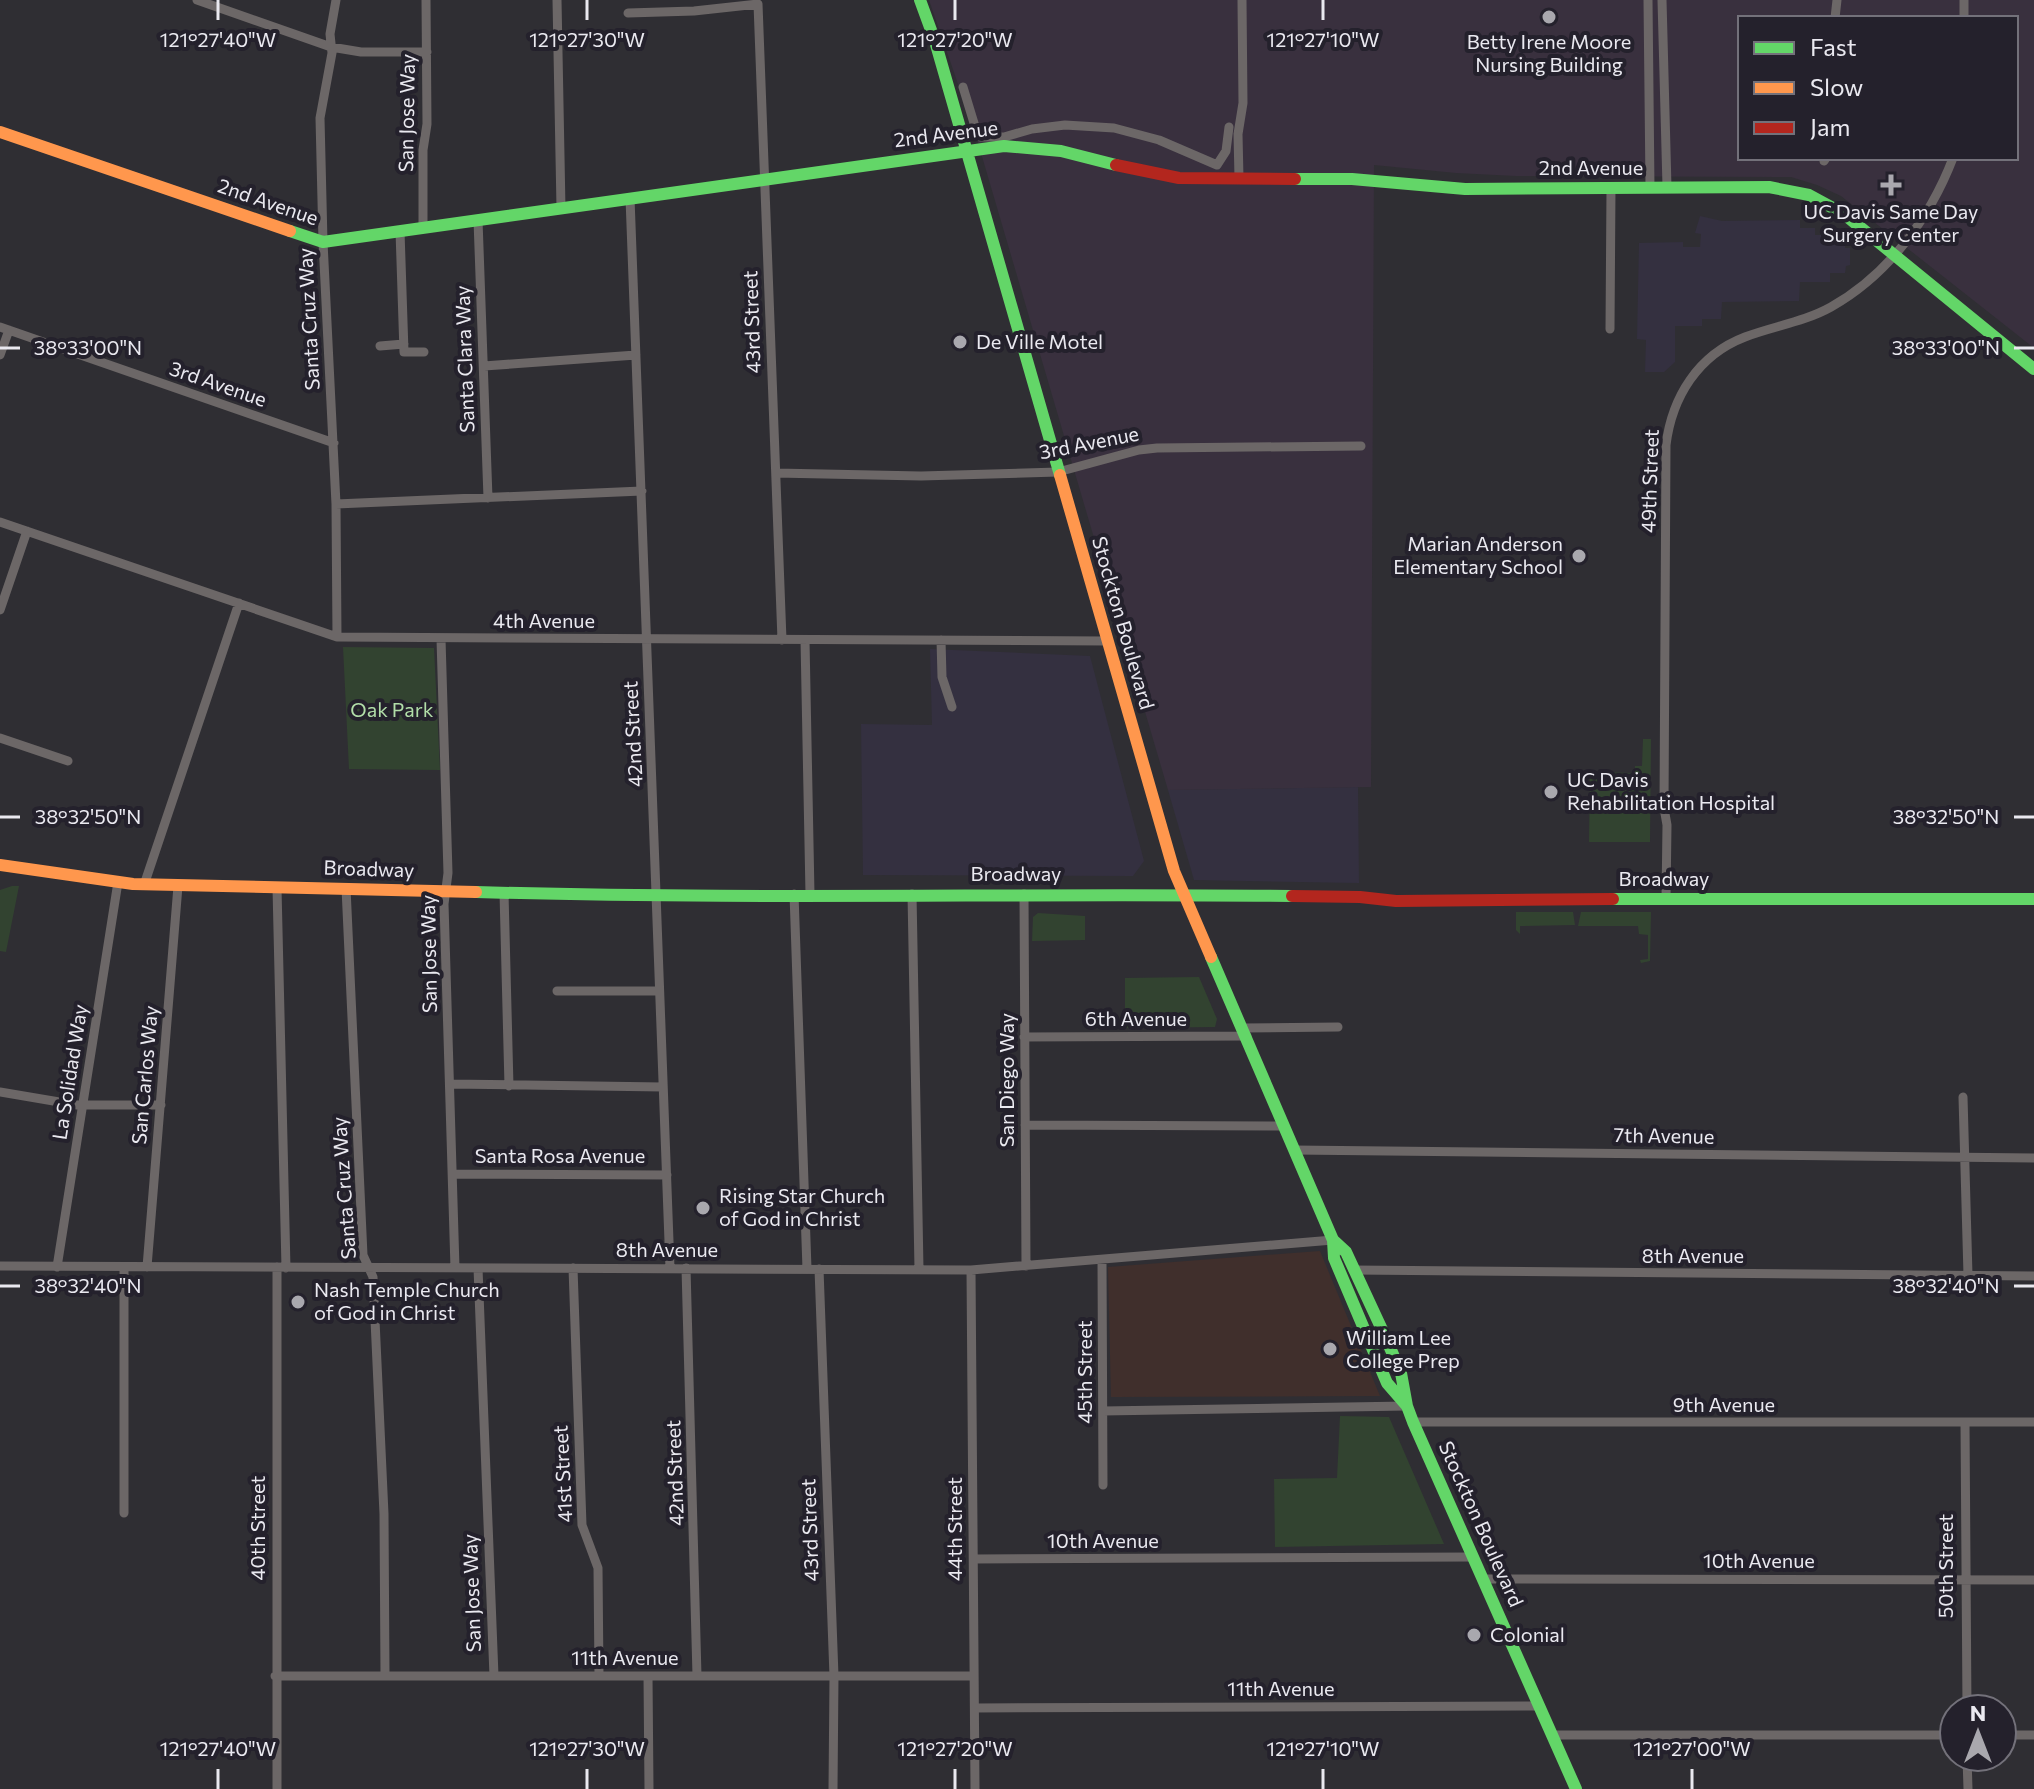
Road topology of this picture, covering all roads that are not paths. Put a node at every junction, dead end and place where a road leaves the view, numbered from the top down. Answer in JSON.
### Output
{"nodes":[{"id":1,"x":197,"y":0,"type":"edge"},
{"id":2,"x":336,"y":0,"type":"edge"},
{"id":3,"x":426,"y":0,"type":"edge"},
{"id":4,"x":557,"y":0,"type":"edge"},
{"id":5,"x":689,"y":0,"type":"edge"},
{"id":6,"x":920,"y":0,"type":"edge"},
{"id":7,"x":1242,"y":0,"type":"edge"},
{"id":8,"x":1648,"y":0,"type":"edge"},
{"id":9,"x":1662,"y":0,"type":"edge"},
{"id":10,"x":690,"y":11,"type":"junction"},
{"id":11,"x":628,"y":13,"type":"dead end"},
{"id":12,"x":331,"y":47,"type":"junction"},
{"id":13,"x":427,"y":52,"type":"junction"},
{"id":14,"x":963,"y":87,"type":"dead end"},
{"id":15,"x":1229,"y":127,"type":"dead end"},
{"id":16,"x":0,"y":132,"type":"edge"},
{"id":17,"x":966,"y":149,"type":"junction"},
{"id":18,"x":1952,"y":160,"type":"edge"},
{"id":19,"x":1239,"y":178,"type":"junction"},
{"id":20,"x":764,"y":179,"type":"junction"},
{"id":21,"x":1650,"y":187,"type":"junction"},
{"id":22,"x":1667,"y":187,"type":"junction"},
{"id":23,"x":1611,"y":188,"type":"junction"},
{"id":24,"x":630,"y":198,"type":"junction"},
{"id":25,"x":561,"y":208,"type":"junction"},
{"id":26,"x":478,"y":220,"type":"junction"},
{"id":27,"x":423,"y":228,"type":"junction"},
{"id":28,"x":400,"y":231,"type":"junction"},
{"id":29,"x":323,"y":242,"type":"junction"},
{"id":30,"x":1896,"y":254,"type":"junction"},
{"id":31,"x":4,"y":328,"type":"edge"},
{"id":32,"x":1610,"y":329,"type":"dead end"},
{"id":33,"x":404,"y":344,"type":"junction"},
{"id":34,"x":380,"y":346,"type":"dead end"},
{"id":35,"x":424,"y":352,"type":"dead end"},
{"id":36,"x":0,"y":355,"type":"edge"},
{"id":37,"x":636,"y":355,"type":"junction"},
{"id":38,"x":484,"y":366,"type":"junction"},
{"id":39,"x":2034,"y":369,"type":"edge"},
{"id":40,"x":334,"y":443,"type":"junction"},
{"id":41,"x":1361,"y":446,"type":"dead end"},
{"id":42,"x":1058,"y":472,"type":"junction"},
{"id":43,"x":776,"y":473,"type":"junction"},
{"id":44,"x":642,"y":491,"type":"junction"},
{"id":45,"x":488,"y":498,"type":"junction"},
{"id":46,"x":336,"y":504,"type":"junction"},
{"id":47,"x":0,"y":522,"type":"edge"},
{"id":48,"x":27,"y":531,"type":"junction"},
{"id":49,"x":239,"y":603,"type":"junction"},
{"id":50,"x":0,"y":610,"type":"edge"},
{"id":51,"x":337,"y":637,"type":"junction"},
{"id":52,"x":441,"y":639,"type":"junction"},
{"id":53,"x":647,"y":640,"type":"junction"},
{"id":54,"x":782,"y":640,"type":"junction"},
{"id":55,"x":805,"y":640,"type":"junction"},
{"id":56,"x":941,"y":640,"type":"junction"},
{"id":57,"x":1107,"y":641,"type":"junction"},
{"id":58,"x":952,"y":707,"type":"dead end"},
{"id":59,"x":0,"y":738,"type":"edge"},
{"id":60,"x":68,"y":761,"type":"dead end"},
{"id":61,"x":0,"y":865,"type":"edge"},
{"id":62,"x":118,"y":882,"type":"junction"},
{"id":63,"x":144,"y":885,"type":"junction"},
{"id":64,"x":178,"y":886,"type":"junction"},
{"id":65,"x":277,"y":888,"type":"junction"},
{"id":66,"x":346,"y":888,"type":"junction"},
{"id":67,"x":446,"y":892,"type":"junction"},
{"id":68,"x":504,"y":893,"type":"junction"},
{"id":69,"x":794,"y":894,"type":"junction"},
{"id":70,"x":810,"y":894,"type":"junction"},
{"id":71,"x":912,"y":894,"type":"junction"},
{"id":72,"x":1024,"y":894,"type":"junction"},
{"id":73,"x":1184,"y":895,"type":"junction"},
{"id":74,"x":657,"y":897,"type":"junction"},
{"id":75,"x":1666,"y":898,"type":"junction"},
{"id":76,"x":2034,"y":899,"type":"edge"},
{"id":77,"x":557,"y":991,"type":"dead end"},
{"id":78,"x":659,"y":991,"type":"junction"},
{"id":79,"x":1338,"y":1027,"type":"dead end"},
{"id":80,"x":1244,"y":1032,"type":"junction"},
{"id":81,"x":1024,"y":1037,"type":"junction"},
{"id":82,"x":450,"y":1084,"type":"junction"},
{"id":83,"x":509,"y":1086,"type":"junction"},
{"id":84,"x":663,"y":1087,"type":"junction"},
{"id":85,"x":0,"y":1092,"type":"edge"},
{"id":86,"x":1963,"y":1097,"type":"dead end"},
{"id":87,"x":84,"y":1105,"type":"junction"},
{"id":88,"x":161,"y":1105,"type":"junction"},
{"id":89,"x":1025,"y":1125,"type":"junction"},
{"id":90,"x":1283,"y":1126,"type":"junction"},
{"id":91,"x":1294,"y":1150,"type":"junction"},
{"id":92,"x":1963,"y":1157,"type":"junction"},
{"id":93,"x":2034,"y":1158,"type":"edge"},
{"id":94,"x":454,"y":1174,"type":"junction"},
{"id":95,"x":667,"y":1175,"type":"junction"},
{"id":96,"x":1333,"y":1240,"type":"junction"},
{"id":97,"x":1102,"y":1260,"type":"junction"},
{"id":98,"x":0,"y":1266,"type":"edge"},
{"id":99,"x":1026,"y":1266,"type":"junction"},
{"id":100,"x":57,"y":1267,"type":"junction"},
{"id":101,"x":124,"y":1267,"type":"junction"},
{"id":102,"x":147,"y":1267,"type":"junction"},
{"id":103,"x":368,"y":1267,"type":"junction"},
{"id":104,"x":281,"y":1268,"type":"junction"},
{"id":105,"x":455,"y":1268,"type":"junction"},
{"id":106,"x":478,"y":1268,"type":"junction"},
{"id":107,"x":573,"y":1268,"type":"junction"},
{"id":108,"x":670,"y":1268,"type":"junction"},
{"id":109,"x":686,"y":1268,"type":"junction"},
{"id":110,"x":807,"y":1269,"type":"junction"},
{"id":111,"x":819,"y":1269,"type":"junction"},
{"id":112,"x":919,"y":1269,"type":"junction"},
{"id":113,"x":971,"y":1270,"type":"junction"},
{"id":114,"x":1353,"y":1270,"type":"junction"},
{"id":115,"x":1968,"y":1275,"type":"junction"},
{"id":116,"x":2034,"y":1276,"type":"edge"},
{"id":117,"x":1407,"y":1406,"type":"junction"},
{"id":118,"x":1103,"y":1411,"type":"junction"},
{"id":119,"x":1413,"y":1422,"type":"junction"},
{"id":120,"x":2034,"y":1422,"type":"edge"},
{"id":121,"x":1965,"y":1423,"type":"junction"},
{"id":122,"x":1103,"y":1485,"type":"dead end"},
{"id":123,"x":124,"y":1513,"type":"dead end"},
{"id":124,"x":1474,"y":1557,"type":"junction"},
{"id":125,"x":974,"y":1559,"type":"junction"},
{"id":126,"x":1483,"y":1579,"type":"junction"},
{"id":127,"x":1966,"y":1579,"type":"junction"},
{"id":128,"x":2034,"y":1580,"type":"edge"},
{"id":129,"x":275,"y":1676,"type":"junction"},
{"id":130,"x":385,"y":1676,"type":"junction"},
{"id":131,"x":494,"y":1676,"type":"junction"},
{"id":132,"x":599,"y":1676,"type":"junction"},
{"id":133,"x":648,"y":1676,"type":"junction"},
{"id":134,"x":697,"y":1676,"type":"junction"},
{"id":135,"x":834,"y":1676,"type":"junction"},
{"id":136,"x":974,"y":1676,"type":"junction"},
{"id":137,"x":1967,"y":1693,"type":"edge"},
{"id":138,"x":1540,"y":1706,"type":"junction"},
{"id":139,"x":975,"y":1708,"type":"junction"},
{"id":140,"x":1553,"y":1735,"type":"junction"},
{"id":141,"x":1938,"y":1735,"type":"edge"},
{"id":142,"x":277,"y":1789,"type":"edge"},
{"id":143,"x":649,"y":1789,"type":"edge"},
{"id":144,"x":833,"y":1789,"type":"edge"},
{"id":145,"x":975,"y":1789,"type":"edge"},
{"id":146,"x":1576,"y":1789,"type":"edge"}],
"edges":[{"from":1,"to":12,"type":"street"},
{"from":2,"to":12,"type":"street","name":"Santa Cruz Way"},
{"from":3,"to":13,"type":"street","name":"San Jose Way"},
{"from":4,"to":25,"type":"street"},
{"from":5,"to":10,"type":"street"},
{"from":6,"to":17,"type":"main road","name":"Stockton Boulevard"},
{"from":7,"to":19,"type":"street"},
{"from":8,"to":21,"type":"street"},
{"from":9,"to":22,"type":"street"},
{"from":10,"to":11,"type":"street"},
{"from":10,"to":20,"type":"street","name":"43rd Street"},
{"from":12,"to":13,"type":"street"},
{"from":12,"to":29,"type":"street","name":"Santa Cruz Way"},
{"from":13,"to":27,"type":"street","name":"San Jose Way"},
{"from":14,"to":15,"type":"street"},
{"from":16,"to":29,"type":"main road","name":"2nd Avenue"},
{"from":17,"to":19,"type":"main road","name":"2nd Avenue"},
{"from":17,"to":20,"type":"main road","name":"2nd Avenue"},
{"from":17,"to":42,"type":"main road","name":"Stockton Boulevard"},
{"from":18,"to":30,"type":"street","name":"49th Street"},
{"from":19,"to":23,"type":"main road","name":"2nd Avenue"},
{"from":20,"to":24,"type":"main road","name":"2nd Avenue"},
{"from":20,"to":43,"type":"street","name":"43rd Street"},
{"from":21,"to":22,"type":"main road","name":"2nd Avenue"},
{"from":21,"to":23,"type":"main road","name":"2nd Avenue"},
{"from":22,"to":30,"type":"main road","name":"2nd Avenue"},
{"from":23,"to":32,"type":"street"},
{"from":24,"to":25,"type":"main road","name":"2nd Avenue"},
{"from":24,"to":37,"type":"street","name":"42nd Street"},
{"from":25,"to":26,"type":"main road","name":"2nd Avenue"},
{"from":26,"to":27,"type":"main road","name":"2nd Avenue"},
{"from":26,"to":38,"type":"street","name":"Santa Clara Way"},
{"from":27,"to":28,"type":"main road","name":"2nd Avenue"},
{"from":28,"to":29,"type":"main road","name":"2nd Avenue"},
{"from":28,"to":33,"type":"street"},
{"from":29,"to":40,"type":"street","name":"Santa Cruz Way"},
{"from":30,"to":39,"type":"main road"},
{"from":30,"to":75,"type":"street","name":"49th Street"},
{"from":31,"to":36,"type":"street"},
{"from":31,"to":40,"type":"street","name":"3rd Avenue"},
{"from":33,"to":34,"type":"street"},
{"from":33,"to":35,"type":"street"},
{"from":37,"to":38,"type":"street"},
{"from":37,"to":44,"type":"street","name":"42nd Street"},
{"from":38,"to":45,"type":"street","name":"Santa Clara Way"},
{"from":40,"to":46,"type":"street","name":"Santa Cruz Way"},
{"from":41,"to":42,"type":"street","name":"3rd Avenue"},
{"from":42,"to":43,"type":"street","name":"3rd Avenue"},
{"from":42,"to":57,"type":"main road","name":"Stockton Boulevard"},
{"from":43,"to":54,"type":"street","name":"43rd Street"},
{"from":44,"to":45,"type":"street"},
{"from":44,"to":53,"type":"street","name":"42nd Street"},
{"from":45,"to":46,"type":"street"},
{"from":46,"to":51,"type":"street","name":"Santa Cruz Way"},
{"from":47,"to":48,"type":"street","name":"4th Avenue"},
{"from":48,"to":49,"type":"street","name":"4th Avenue"},
{"from":48,"to":50,"type":"street"},
{"from":49,"to":51,"type":"street","name":"4th Avenue"},
{"from":49,"to":63,"type":"street"},
{"from":51,"to":52,"type":"street","name":"4th Avenue"},
{"from":52,"to":53,"type":"street","name":"4th Avenue"},
{"from":52,"to":67,"type":"street","name":"San Jose Way"},
{"from":53,"to":54,"type":"street","name":"4th Avenue"},
{"from":53,"to":74,"type":"street","name":"42nd Street"},
{"from":54,"to":55,"type":"street","name":"4th Avenue"},
{"from":55,"to":56,"type":"street","name":"4th Avenue"},
{"from":55,"to":70,"type":"street"},
{"from":56,"to":57,"type":"street","name":"4th Avenue"},
{"from":56,"to":58,"type":"street"},
{"from":57,"to":73,"type":"main road","name":"Stockton Boulevard"},
{"from":59,"to":60,"type":"street"},
{"from":61,"to":62,"type":"main road","name":"Broadway"},
{"from":62,"to":63,"type":"main road","name":"Broadway"},
{"from":62,"to":87,"type":"street","name":"La Solidad Way"},
{"from":63,"to":64,"type":"main road","name":"Broadway"},
{"from":64,"to":65,"type":"main road","name":"Broadway"},
{"from":64,"to":88,"type":"street","name":"San Carlos Way"},
{"from":65,"to":66,"type":"main road","name":"Broadway"},
{"from":65,"to":104,"type":"street","name":"40th Street"},
{"from":66,"to":67,"type":"main road","name":"Broadway"},
{"from":66,"to":103,"type":"street","name":"Santa Cruz Way"},
{"from":67,"to":68,"type":"main road","name":"Broadway"},
{"from":67,"to":82,"type":"street","name":"San Jose Way"},
{"from":68,"to":74,"type":"main road","name":"Broadway"},
{"from":68,"to":83,"type":"street"},
{"from":69,"to":70,"type":"main road","name":"Broadway"},
{"from":69,"to":74,"type":"main road","name":"Broadway"},
{"from":69,"to":110,"type":"street"},
{"from":70,"to":71,"type":"main road","name":"Broadway"},
{"from":71,"to":72,"type":"main road","name":"Broadway"},
{"from":71,"to":112,"type":"street"},
{"from":72,"to":73,"type":"main road","name":"Broadway"},
{"from":72,"to":81,"type":"street","name":"San Diego Way"},
{"from":73,"to":75,"type":"main road","name":"Broadway"},
{"from":73,"to":80,"type":"main road","name":"Stockton Boulevard"},
{"from":74,"to":78,"type":"street","name":"42nd Street"},
{"from":75,"to":76,"type":"main road","name":"Broadway"},
{"from":77,"to":78,"type":"street"},
{"from":78,"to":84,"type":"street","name":"42nd Street"},
{"from":79,"to":80,"type":"street","name":"6th Avenue"},
{"from":80,"to":81,"type":"street","name":"6th Avenue"},
{"from":80,"to":90,"type":"main road","name":"Stockton Boulevard"},
{"from":81,"to":89,"type":"street","name":"San Diego Way"},
{"from":82,"to":83,"type":"street"},
{"from":82,"to":94,"type":"street","name":"San Jose Way"},
{"from":83,"to":84,"type":"street"},
{"from":84,"to":95,"type":"street","name":"42nd Street"},
{"from":85,"to":87,"type":"street"},
{"from":86,"to":92,"type":"street"},
{"from":87,"to":88,"type":"street"},
{"from":87,"to":100,"type":"street","name":"La Solidad Way"},
{"from":88,"to":102,"type":"street","name":"San Carlos Way"},
{"from":89,"to":90,"type":"street"},
{"from":89,"to":99,"type":"street","name":"San Diego Way"},
{"from":90,"to":91,"type":"main road","name":"Stockton Boulevard"},
{"from":91,"to":92,"type":"street","name":"7th Avenue"},
{"from":91,"to":96,"type":"main road","name":"Stockton Boulevard"},
{"from":92,"to":93,"type":"street","name":"7th Avenue"},
{"from":92,"to":115,"type":"street"},
{"from":94,"to":95,"type":"street","name":"Santa Rosa Avenue"},
{"from":94,"to":105,"type":"street","name":"San Jose Way"},
{"from":95,"to":108,"type":"street","name":"42nd Street"},
{"from":96,"to":97,"type":"street","name":"8th Avenue"},
{"from":96,"to":114,"type":"main road","name":"Stockton Boulevard"},
{"from":96,"to":117,"type":"main road","name":"Stockton Boulevard"},
{"from":97,"to":99,"type":"street","name":"8th Avenue"},
{"from":97,"to":118,"type":"street","name":"45th Street"},
{"from":98,"to":100,"type":"street","name":"8th Avenue"},
{"from":99,"to":113,"type":"street","name":"8th Avenue"},
{"from":100,"to":101,"type":"street","name":"8th Avenue"},
{"from":101,"to":102,"type":"street","name":"8th Avenue"},
{"from":101,"to":123,"type":"street"},
{"from":102,"to":104,"type":"street","name":"8th Avenue"},
{"from":103,"to":104,"type":"street","name":"8th Avenue"},
{"from":103,"to":105,"type":"street","name":"8th Avenue"},
{"from":103,"to":130,"type":"street","name":"Santa Cruz Way"},
{"from":104,"to":129,"type":"street","name":"40th Street"},
{"from":105,"to":106,"type":"street","name":"8th Avenue"},
{"from":106,"to":107,"type":"street","name":"8th Avenue"},
{"from":106,"to":131,"type":"street","name":"San Jose Way"},
{"from":107,"to":108,"type":"street","name":"8th Avenue"},
{"from":107,"to":132,"type":"street","name":"41st Street"},
{"from":108,"to":109,"type":"street","name":"8th Avenue"},
{"from":109,"to":110,"type":"street","name":"8th Avenue"},
{"from":109,"to":134,"type":"street","name":"42nd Street"},
{"from":110,"to":111,"type":"street","name":"8th Avenue"},
{"from":111,"to":112,"type":"street","name":"8th Avenue"},
{"from":111,"to":135,"type":"street","name":"43rd Street"},
{"from":112,"to":113,"type":"street","name":"8th Avenue"},
{"from":113,"to":125,"type":"street","name":"44th Street"},
{"from":114,"to":115,"type":"street","name":"8th Avenue"},
{"from":114,"to":117,"type":"main road","name":"Stockton Boulevard"},
{"from":115,"to":116,"type":"street","name":"8th Avenue"},
{"from":117,"to":118,"type":"street"},
{"from":117,"to":119,"type":"main road","name":"Stockton Boulevard"},
{"from":118,"to":122,"type":"street","name":"45th Street"},
{"from":119,"to":121,"type":"street","name":"9th Avenue"},
{"from":119,"to":124,"type":"main road","name":"Stockton Boulevard"},
{"from":120,"to":121,"type":"street","name":"9th Avenue"},
{"from":121,"to":127,"type":"street","name":"50th Street"},
{"from":124,"to":125,"type":"street","name":"10th Avenue"},
{"from":124,"to":126,"type":"main road","name":"Stockton Boulevard"},
{"from":125,"to":136,"type":"street","name":"44th Street"},
{"from":126,"to":127,"type":"street","name":"10th Avenue"},
{"from":126,"to":138,"type":"main road","name":"Stockton Boulevard"},
{"from":127,"to":128,"type":"street","name":"10th Avenue"},
{"from":127,"to":137,"type":"street","name":"50th Street"},
{"from":129,"to":130,"type":"street","name":"11th Avenue"},
{"from":129,"to":142,"type":"street","name":"40th Street"},
{"from":130,"to":131,"type":"street","name":"11th Avenue"},
{"from":131,"to":132,"type":"street","name":"11th Avenue"},
{"from":132,"to":133,"type":"street","name":"11th Avenue"},
{"from":133,"to":134,"type":"street","name":"11th Avenue"},
{"from":133,"to":143,"type":"street"},
{"from":134,"to":135,"type":"street","name":"11th Avenue"},
{"from":135,"to":136,"type":"street","name":"11th Avenue"},
{"from":135,"to":144,"type":"street","name":"43rd Street"},
{"from":136,"to":139,"type":"street","name":"44th Street"},
{"from":138,"to":139,"type":"street","name":"11th Avenue"},
{"from":138,"to":140,"type":"main road","name":"Stockton Boulevard"},
{"from":139,"to":145,"type":"street","name":"44th Street"},
{"from":140,"to":141,"type":"street"},
{"from":140,"to":146,"type":"main road","name":"Stockton Boulevard"}]}
